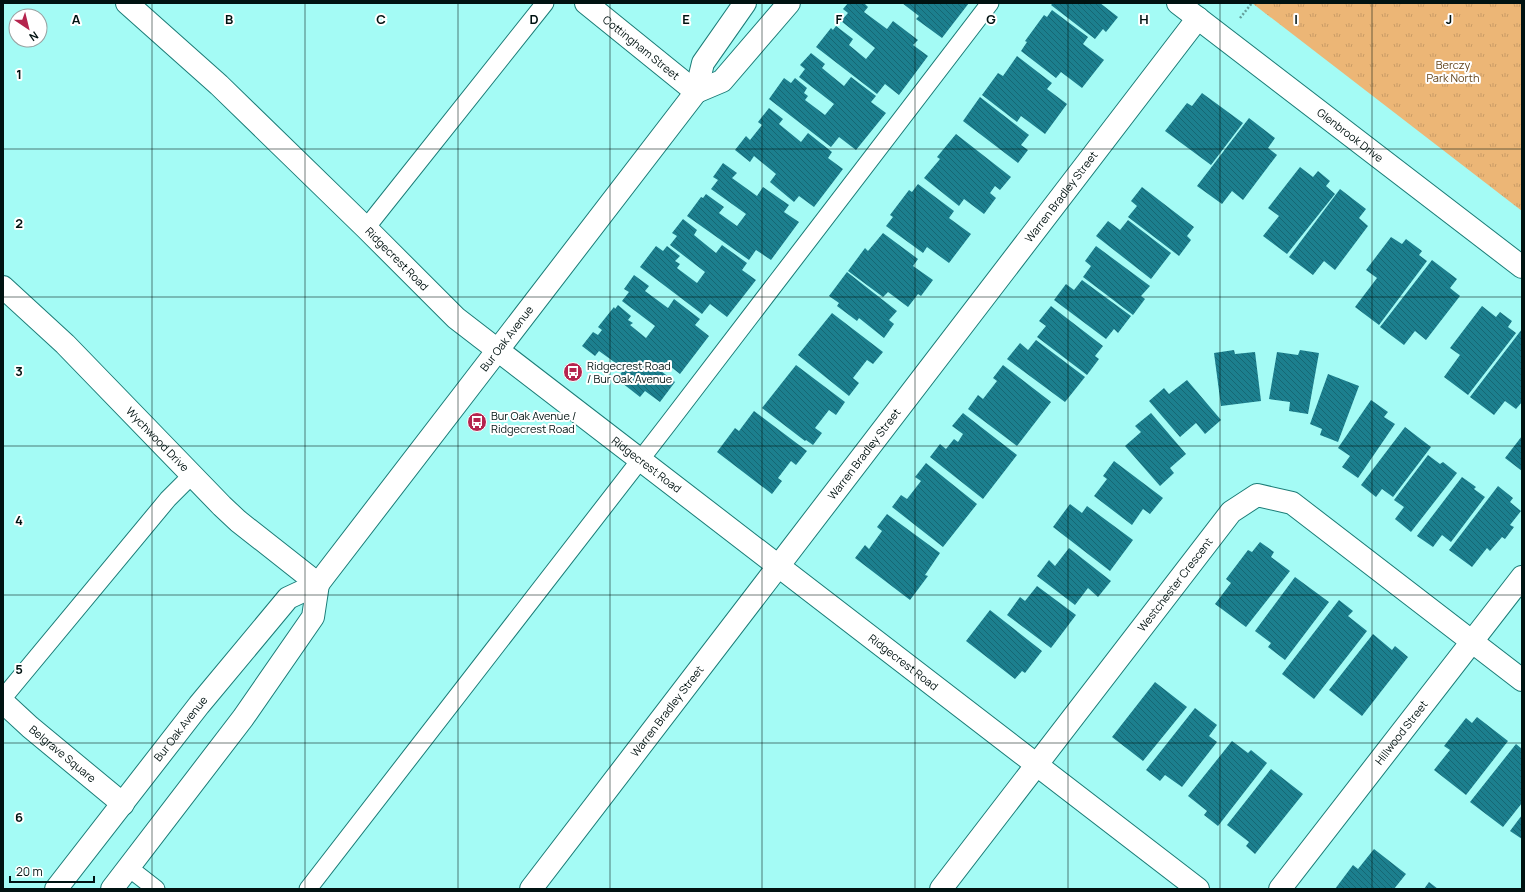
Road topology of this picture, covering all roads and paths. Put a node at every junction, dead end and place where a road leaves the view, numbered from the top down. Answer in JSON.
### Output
{"nodes":[{"id":1,"x":127,"y":3,"type":"edge"},
{"id":2,"x":545,"y":3,"type":"edge"},
{"id":3,"x":586,"y":3,"type":"edge"},
{"id":4,"x":745,"y":3,"type":"edge"},
{"id":5,"x":788,"y":3,"type":"edge"},
{"id":6,"x":990,"y":3,"type":"edge"},
{"id":7,"x":1178,"y":3,"type":"edge"},
{"id":8,"x":1252,"y":3,"type":"edge"},
{"id":9,"x":1198,"y":18,"type":"junction"},
{"id":10,"x":1237,"y":22,"type":"dead end"},
{"id":11,"x":696,"y":92,"type":"junction"},
{"id":12,"x":366,"y":228,"type":"junction"},
{"id":13,"x":1522,"y":267,"type":"edge"},
{"id":14,"x":3,"y":287,"type":"edge"},
{"id":15,"x":498,"y":350,"type":"junction"},
{"id":16,"x":640,"y":460,"type":"junction"},
{"id":17,"x":192,"y":475,"type":"junction"},
{"id":18,"x":779,"y":567,"type":"junction"},
{"id":19,"x":1522,"y":577,"type":"edge"},
{"id":20,"x":318,"y":584,"type":"junction"},
{"id":21,"x":1472,"y":641,"type":"junction"},
{"id":22,"x":1522,"y":680,"type":"edge"},
{"id":23,"x":3,"y":698,"type":"edge"},
{"id":24,"x":3,"y":702,"type":"edge"},
{"id":25,"x":1036,"y":765,"type":"junction"},
{"id":26,"x":123,"y":804,"type":"junction"},
{"id":27,"x":129,"y":868,"type":"junction"},
{"id":28,"x":56,"y":889,"type":"edge"},
{"id":29,"x":112,"y":889,"type":"edge"},
{"id":30,"x":156,"y":889,"type":"edge"},
{"id":31,"x":308,"y":889,"type":"edge"},
{"id":32,"x":531,"y":889,"type":"edge"},
{"id":33,"x":941,"y":889,"type":"edge"},
{"id":34,"x":1198,"y":889,"type":"edge"},
{"id":35,"x":1280,"y":889,"type":"edge"}],
"edges":[{"from":1,"to":12,"type":"street","name":"Ridgecrest Road"},
{"from":2,"to":12,"type":"lane"},
{"from":3,"to":11,"type":"street","name":"Cottingham Street"},
{"from":4,"to":11,"type":"street","name":"Bur Oak Avenue"},
{"from":5,"to":11,"type":"street","name":"Bur Oak Avenue"},
{"from":6,"to":16,"type":"lane"},
{"from":7,"to":9,"type":"street","name":"Glenbrook Drive"},
{"from":8,"to":10,"type":"path"},
{"from":9,"to":13,"type":"street","name":"Glenbrook Drive"},
{"from":9,"to":18,"type":"street","name":"Warren Bradley Street"},
{"from":11,"to":15,"type":"street","name":"Bur Oak Avenue"},
{"from":12,"to":15,"type":"street","name":"Ridgecrest Road"},
{"from":14,"to":17,"type":"street","name":"Wychwood Drive"},
{"from":15,"to":16,"type":"street","name":"Ridgecrest Road"},
{"from":15,"to":20,"type":"street","name":"Bur Oak Avenue"},
{"from":16,"to":18,"type":"street","name":"Ridgecrest Road"},
{"from":16,"to":31,"type":"lane"},
{"from":17,"to":20,"type":"street","name":"Wychwood Drive"},
{"from":17,"to":23,"type":"lane"},
{"from":18,"to":25,"type":"street","name":"Ridgecrest Road"},
{"from":18,"to":32,"type":"street","name":"Warren Bradley Street"},
{"from":19,"to":21,"type":"street","name":"Hillwood Street"},
{"from":20,"to":26,"type":"street","name":"Bur Oak Avenue"},
{"from":20,"to":27,"type":"street","name":"Bur Oak Avenue"},
{"from":21,"to":22,"type":"street","name":"Westchester Crescent"},
{"from":21,"to":25,"type":"street","name":"Westchester Crescent"},
{"from":21,"to":35,"type":"street","name":"Hillwood Street"},
{"from":24,"to":26,"type":"street","name":"Belgrave Square"},
{"from":25,"to":33,"type":"street","name":"Westchester Crescent"},
{"from":25,"to":34,"type":"street","name":"Ridgecrest Road"},
{"from":26,"to":28,"type":"street","name":"Bur Oak Avenue"},
{"from":27,"to":29,"type":"street","name":"Bur Oak Avenue"},
{"from":27,"to":30,"type":"lane"}]}
